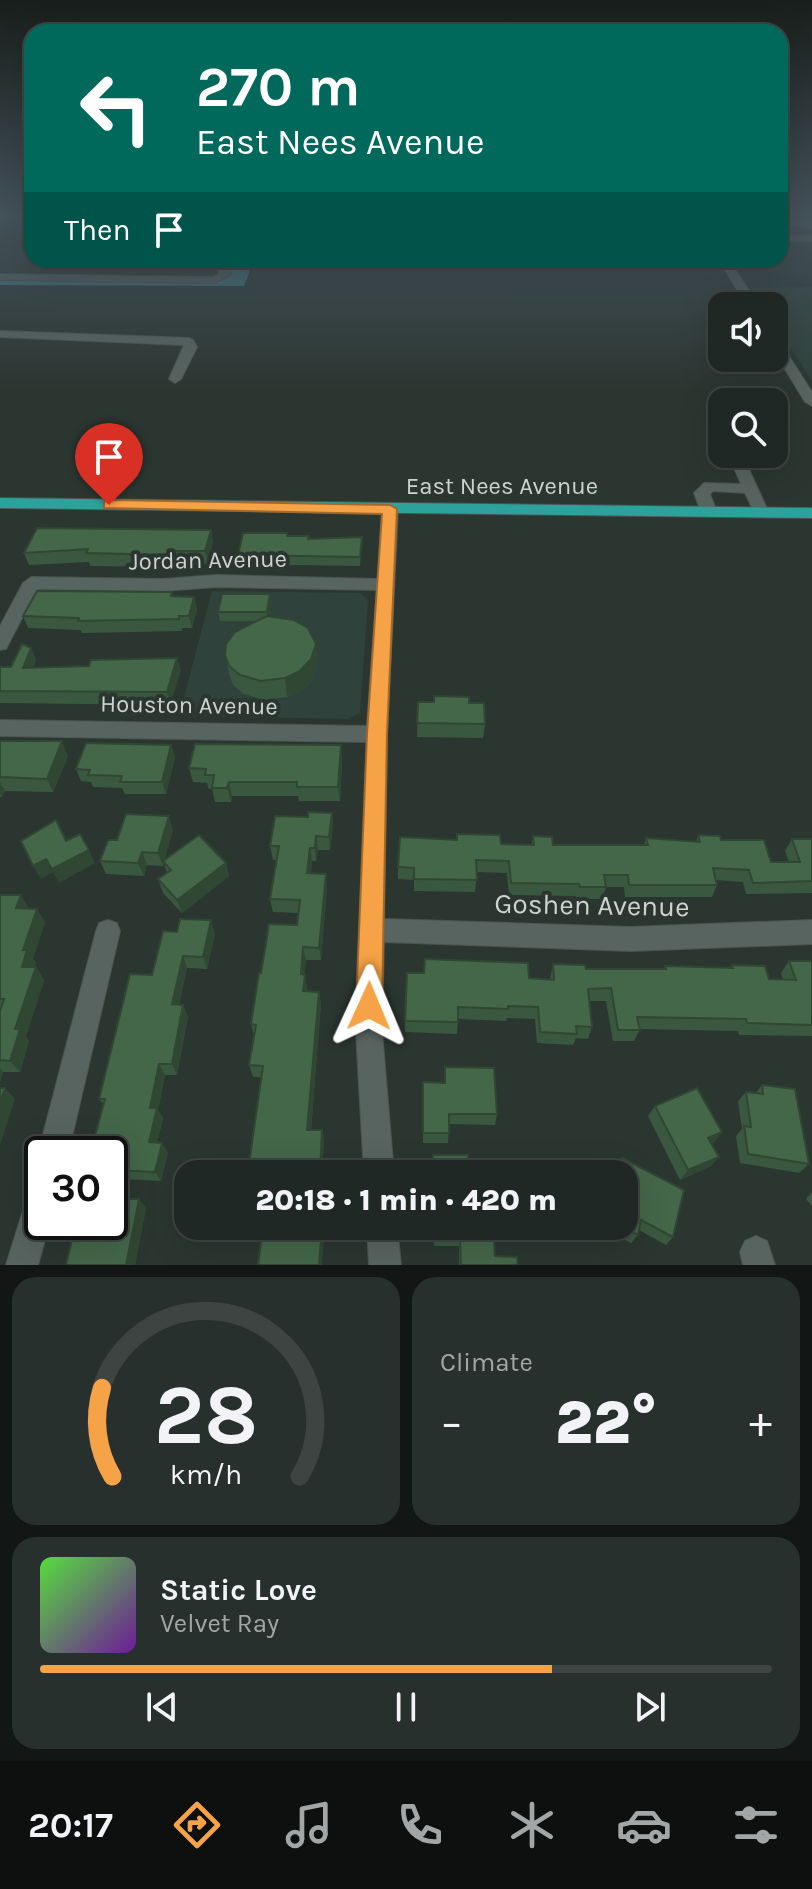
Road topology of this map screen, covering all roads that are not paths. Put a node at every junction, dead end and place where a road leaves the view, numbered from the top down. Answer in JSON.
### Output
{"nodes":[{"id":1,"x":225,"y":274,"type":"edge"},
{"id":2,"x":733,"y":274,"type":"edge"},
{"id":3,"x":0,"y":277,"type":"edge"},
{"id":4,"x":744,"y":292,"type":"edge"},
{"id":5,"x":0,"y":334,"type":"edge"},
{"id":6,"x":788,"y":363,"type":"edge"},
{"id":7,"x":175,"y":379,"type":"dead end"},
{"id":8,"x":812,"y":402,"type":"edge"},
{"id":9,"x":741,"y":468,"type":"edge"},
{"id":10,"x":751,"y":489,"type":"junction"},
{"id":11,"x":0,"y":503,"type":"edge"},
{"id":12,"x":390,"y":509,"type":"junction"},
{"id":13,"x":709,"y":512,"type":"junction"},
{"id":14,"x":761,"y":513,"type":"junction"},
{"id":15,"x":812,"y":513,"type":"edge"},
{"id":16,"x":386,"y":585,"type":"junction"},
{"id":17,"x":0,"y":644,"type":"edge"},
{"id":18,"x":0,"y":728,"type":"edge"},
{"id":19,"x":377,"y":734,"type":"junction"},
{"id":20,"x":370,"y":930,"type":"junction"},
{"id":21,"x":108,"y":931,"type":"dead end"},
{"id":22,"x":812,"y":932,"type":"edge"},
{"id":23,"x":57,"y":1136,"type":"edge"},
{"id":24,"x":378,"y":1160,"type":"edge"},
{"id":25,"x":29,"y":1240,"type":"edge"},
{"id":26,"x":383,"y":1240,"type":"edge"},
{"id":27,"x":22,"y":1265,"type":"edge"},
{"id":28,"x":385,"y":1265,"type":"edge"}],
"edges":[{"from":1,"to":3,"type":"street"},
{"from":2,"to":4,"type":"street"},
{"from":5,"to":7,"type":"street"},
{"from":6,"to":8,"type":"street"},
{"from":9,"to":10,"type":"street"},
{"from":10,"to":13,"type":"street"},
{"from":10,"to":14,"type":"street"},
{"from":11,"to":12,"type":"main road","name":"East Nees Avenue"},
{"from":12,"to":13,"type":"main road","name":"East Nees Avenue"},
{"from":12,"to":16,"type":"street"},
{"from":13,"to":14,"type":"main road","name":"East Nees Avenue"},
{"from":14,"to":15,"type":"main road","name":"East Nees Avenue"},
{"from":16,"to":17,"type":"street","name":"Jordan Avenue"},
{"from":16,"to":19,"type":"street"},
{"from":18,"to":19,"type":"street","name":"Houston Avenue"},
{"from":19,"to":20,"type":"street"},
{"from":20,"to":22,"type":"street","name":"Goshen Avenue"},
{"from":20,"to":24,"type":"street"},
{"from":21,"to":23,"type":"street"},
{"from":25,"to":27,"type":"street"},
{"from":26,"to":28,"type":"street"}]}
